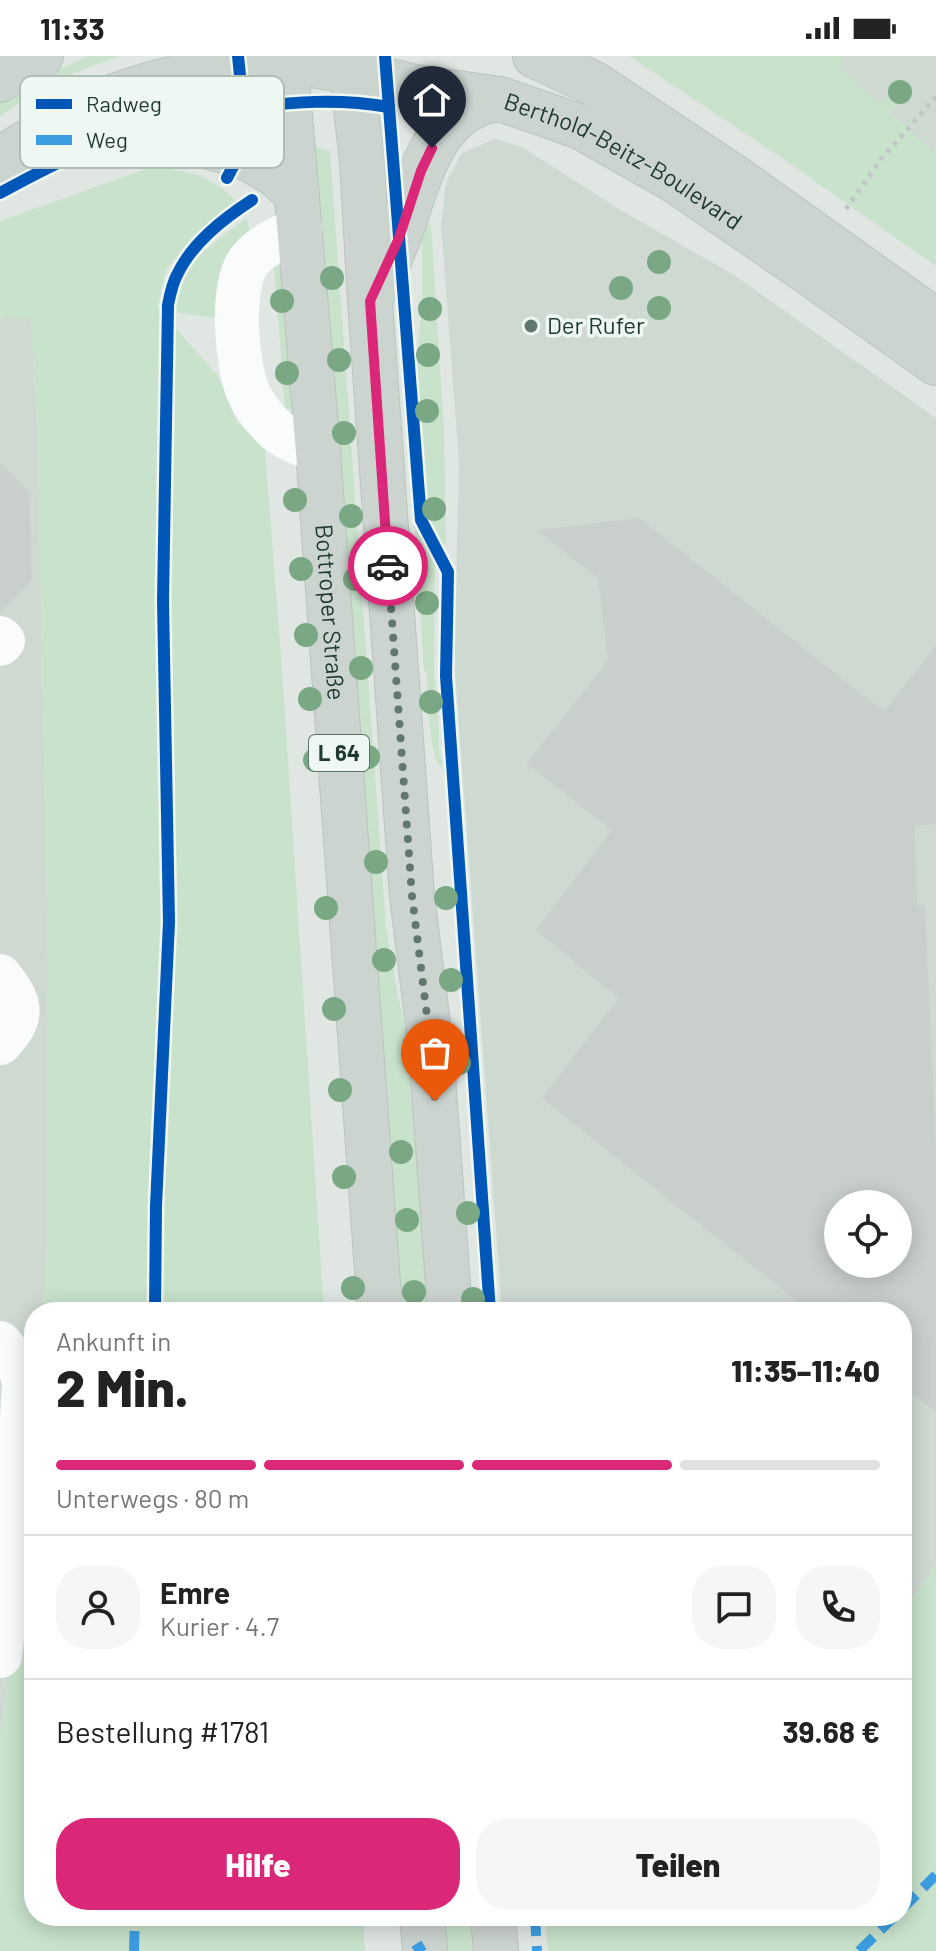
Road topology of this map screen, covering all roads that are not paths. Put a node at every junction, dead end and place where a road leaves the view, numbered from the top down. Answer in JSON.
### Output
{"nodes":[{"id":1,"x":41,"y":56,"type":"edge"},
{"id":2,"x":535,"y":56,"type":"edge"},
{"id":3,"x":285,"y":60,"type":"edge"},
{"id":4,"x":353,"y":64,"type":"edge"},
{"id":5,"x":580,"y":69,"type":"edge"},
{"id":6,"x":187,"y":76,"type":"edge"},
{"id":7,"x":0,"y":80,"type":"edge"},
{"id":8,"x":500,"y":99,"type":"junction"},
{"id":9,"x":20,"y":147,"type":"edge"},
{"id":10,"x":2,"y":158,"type":"edge"},
{"id":11,"x":265,"y":168,"type":"edge"},
{"id":12,"x":298,"y":211,"type":"junction"},
{"id":13,"x":874,"y":276,"type":"junction"},
{"id":14,"x":370,"y":301,"type":"junction"},
{"id":15,"x":936,"y":306,"type":"edge"},
{"id":16,"x":936,"y":321,"type":"edge"},
{"id":17,"x":936,"y":363,"type":"edge"},
{"id":18,"x":318,"y":451,"type":"junction"},
{"id":19,"x":0,"y":638,"type":"edge"},
{"id":20,"x":0,"y":644,"type":"edge"},
{"id":21,"x":0,"y":976,"type":"edge"},
{"id":22,"x":0,"y":1043,"type":"edge"},
{"id":23,"x":379,"y":1302,"type":"edge"},
{"id":24,"x":449,"y":1302,"type":"edge"},
{"id":25,"x":0,"y":1343,"type":"edge"},
{"id":26,"x":9,"y":1474,"type":"edge"},
{"id":27,"x":4,"y":1598,"type":"edge"},
{"id":28,"x":0,"y":1656,"type":"edge"},
{"id":29,"x":423,"y":1926,"type":"edge"},
{"id":30,"x":494,"y":1926,"type":"edge"},
{"id":31,"x":425,"y":1951,"type":"edge"},
{"id":32,"x":496,"y":1951,"type":"edge"}],
"edges":[{"from":1,"to":7,"type":"main road"},
{"from":2,"to":5,"type":"main road","name":"Berthold-Beitz-Boulevard"},
{"from":3,"to":4,"type":"main road","name":"Berthold-Beitz-Boulevard"},
{"from":3,"to":6,"type":"main road","name":"Berthold-Beitz-Boulevard"},
{"from":3,"to":12,"type":"main road","name":"Bottroper Straße","number":"L 64"},
{"from":4,"to":8,"type":"main road","name":"Berthold-Beitz-Boulevard"},
{"from":4,"to":14,"type":"main road","number":"L 64"},
{"from":5,"to":13,"type":"main road","name":"Berthold-Beitz-Boulevard"},
{"from":8,"to":14,"type":"main road"},
{"from":8,"to":17,"type":"main road","name":"Berthold-Beitz-Boulevard"},
{"from":9,"to":10,"type":"main road","name":"Berthold-Beitz-Boulevard"},
{"from":11,"to":12,"type":"main road"},
{"from":12,"to":18,"type":"main road","name":"Bottroper Straße","number":"L 64"},
{"from":12,"to":18,"type":"street"},
{"from":13,"to":15,"type":"street"},
{"from":13,"to":16,"type":"main road","name":"Berthold-Beitz-Boulevard"},
{"from":14,"to":24,"type":"main road","number":"L 64"},
{"from":18,"to":23,"type":"main road","name":"Bottroper Straße","number":"L 64"},
{"from":19,"to":20,"type":"street"},
{"from":21,"to":22,"type":"street"},
{"from":25,"to":26,"type":"street"},
{"from":26,"to":27,"type":"street"},
{"from":27,"to":28,"type":"street"},
{"from":29,"to":31,"type":"main road"},
{"from":30,"to":32,"type":"main road"}]}
